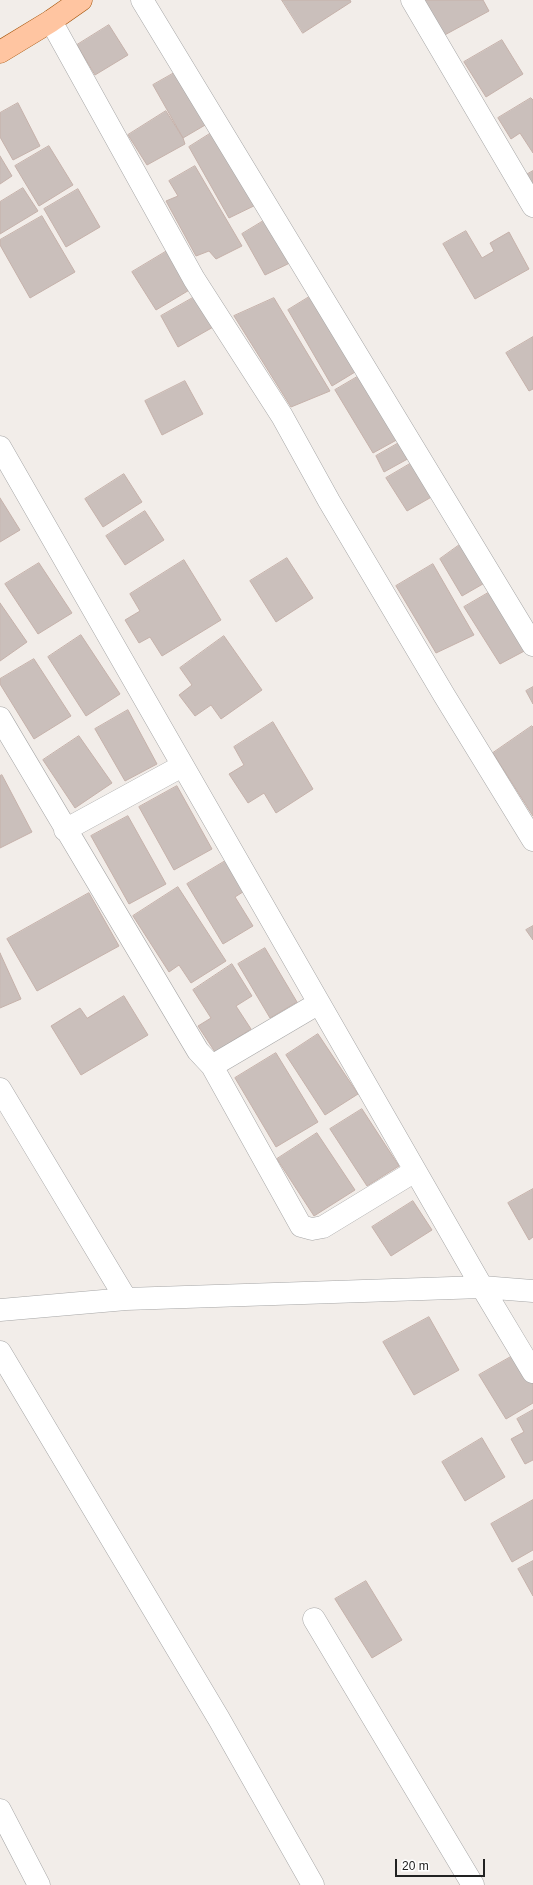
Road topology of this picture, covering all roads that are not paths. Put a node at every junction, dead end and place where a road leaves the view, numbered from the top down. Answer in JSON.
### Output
{"nodes":[{"id":1,"x":81,"y":0,"type":"edge"},
{"id":2,"x":142,"y":0,"type":"edge"},
{"id":3,"x":412,"y":0,"type":"edge"},
{"id":4,"x":50,"y":21,"type":"junction"},
{"id":5,"x":0,"y":52,"type":"edge"},
{"id":6,"x":533,"y":206,"type":"edge"},
{"id":7,"x":0,"y":447,"type":"edge"},
{"id":8,"x":533,"y":645,"type":"edge"},
{"id":9,"x":0,"y":718,"type":"edge"},
{"id":10,"x":182,"y":766,"type":"junction"},
{"id":11,"x":65,"y":830,"type":"junction"},
{"id":12,"x":533,"y":840,"type":"edge"},
{"id":13,"x":319,"y":1003,"type":"junction"},
{"id":14,"x":212,"y":1066,"type":"junction"},
{"id":15,"x":0,"y":1089,"type":"edge"},
{"id":16,"x":415,"y":1172,"type":"junction"},
{"id":17,"x":482,"y":1287,"type":"junction"},
{"id":18,"x":533,"y":1291,"type":"edge"},
{"id":19,"x":126,"y":1299,"type":"junction"},
{"id":20,"x":0,"y":1310,"type":"edge"},
{"id":21,"x":0,"y":1352,"type":"edge"},
{"id":22,"x":533,"y":1372,"type":"edge"},
{"id":23,"x":314,"y":1619,"type":"dead end"},
{"id":24,"x":0,"y":1810,"type":"edge"},
{"id":25,"x":39,"y":1885,"type":"edge"},
{"id":26,"x":313,"y":1885,"type":"edge"},
{"id":27,"x":472,"y":1885,"type":"edge"}],
"edges":[{"from":1,"to":4,"type":"main road"},
{"from":2,"to":8,"type":"street"},
{"from":3,"to":6,"type":"street"},
{"from":4,"to":5,"type":"main road"},
{"from":4,"to":12,"type":"street"},
{"from":7,"to":10,"type":"street"},
{"from":9,"to":11,"type":"street"},
{"from":10,"to":11,"type":"street"},
{"from":10,"to":13,"type":"street"},
{"from":11,"to":14,"type":"street"},
{"from":13,"to":14,"type":"street"},
{"from":13,"to":16,"type":"street"},
{"from":14,"to":16,"type":"street"},
{"from":15,"to":19,"type":"street"},
{"from":16,"to":17,"type":"street"},
{"from":17,"to":18,"type":"street"},
{"from":17,"to":19,"type":"street"},
{"from":17,"to":22,"type":"street"},
{"from":19,"to":20,"type":"street"},
{"from":21,"to":26,"type":"street"},
{"from":23,"to":27,"type":"street"},
{"from":24,"to":25,"type":"street"}]}
